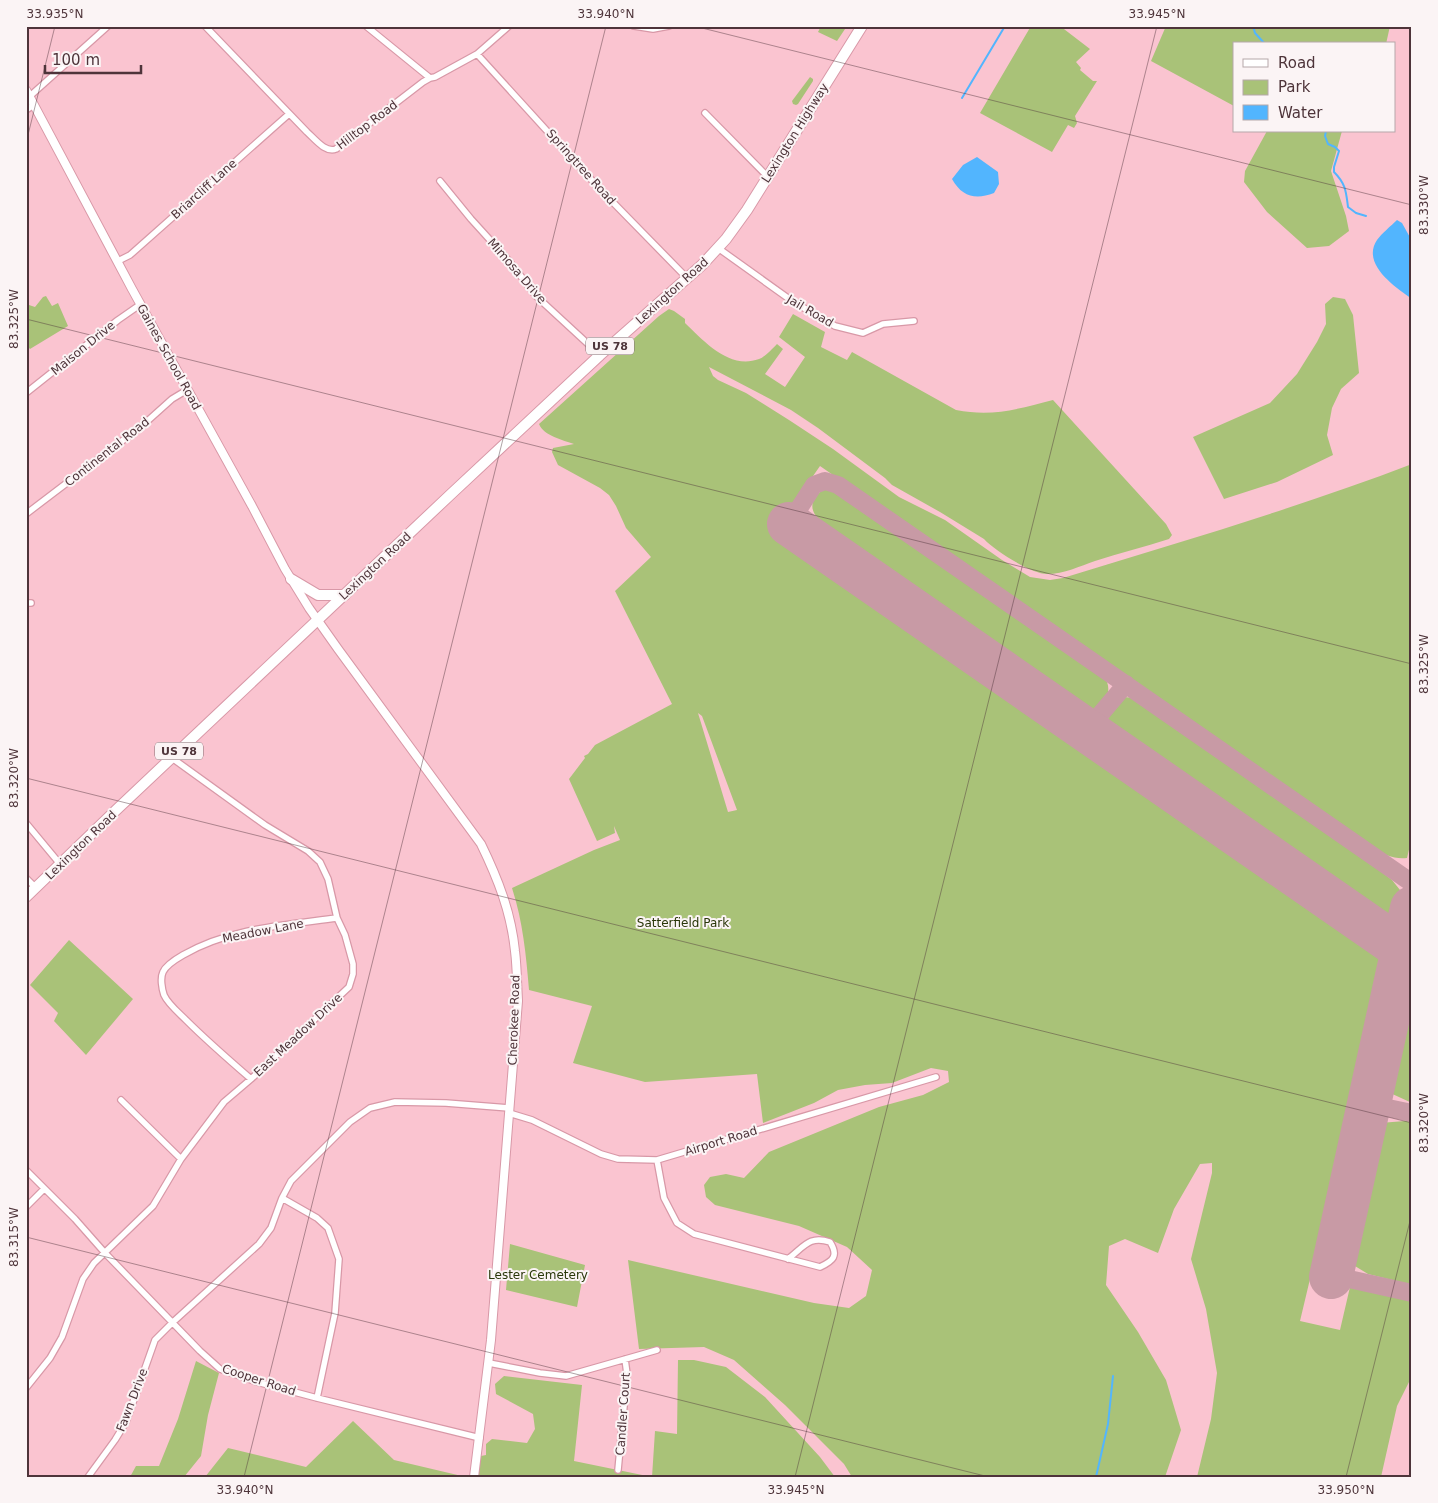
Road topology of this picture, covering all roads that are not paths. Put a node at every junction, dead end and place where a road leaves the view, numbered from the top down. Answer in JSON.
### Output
{"nodes":[{"id":1,"x":108,"y":26,"type":"edge"},
{"id":2,"x":205,"y":26,"type":"edge"},
{"id":3,"x":366,"y":26,"type":"edge"},
{"id":4,"x":508,"y":26,"type":"edge"},
{"id":5,"x":634,"y":26,"type":"edge"},
{"id":6,"x":669,"y":26,"type":"edge"},
{"id":7,"x":862,"y":26,"type":"edge"},
{"id":8,"x":477,"y":54,"type":"junction"},
{"id":9,"x":430,"y":78,"type":"junction"},
{"id":10,"x":28,"y":93,"type":"edge"},
{"id":11,"x":34,"y":105,"type":"junction"},
{"id":12,"x":26,"y":110,"type":"edge"},
{"id":13,"x":705,"y":113,"type":"dead end"},
{"id":14,"x":289,"y":114,"type":"junction"},
{"id":15,"x":768,"y":177,"type":"junction"},
{"id":16,"x":440,"y":181,"type":"dead end"},
{"id":17,"x":726,"y":238,"type":"joint"},
{"id":18,"x":718,"y":248,"type":"junction"},
{"id":19,"x":118,"y":261,"type":"junction"},
{"id":20,"x":687,"y":278,"type":"junction"},
{"id":21,"x":141,"y":304,"type":"junction"},
{"id":22,"x":914,"y":321,"type":"dead end"},
{"id":23,"x":600,"y":355,"type":"junction"},
{"id":24,"x":187,"y":390,"type":"junction"},
{"id":25,"x":26,"y":394,"type":"edge"},
{"id":26,"x":26,"y":514,"type":"edge"},
{"id":27,"x":291,"y":579,"type":"junction"},
{"id":28,"x":345,"y":595,"type":"junction"},
{"id":29,"x":318,"y":620,"type":"junction"},
{"id":30,"x":172,"y":758,"type":"junction"},
{"id":31,"x":26,"y":823,"type":"edge"},
{"id":32,"x":60,"y":864,"type":"junction"},
{"id":33,"x":26,"y":878,"type":"edge"},
{"id":34,"x":36,"y":888,"type":"junction"},
{"id":35,"x":26,"y":897,"type":"edge"},
{"id":36,"x":337,"y":918,"type":"junction"},
{"id":37,"x":936,"y":1077,"type":"dead end"},
{"id":38,"x":251,"y":1079,"type":"junction"},
{"id":39,"x":121,"y":1100,"type":"dead end"},
{"id":40,"x":509,"y":1110,"type":"junction"},
{"id":41,"x":180,"y":1159,"type":"junction"},
{"id":42,"x":657,"y":1160,"type":"junction"},
{"id":43,"x":26,"y":1170,"type":"edge"},
{"id":44,"x":44,"y":1189,"type":"junction"},
{"id":45,"x":282,"y":1198,"type":"junction"},
{"id":46,"x":26,"y":1207,"type":"edge"},
{"id":47,"x":105,"y":1253,"type":"junction"},
{"id":48,"x":788,"y":1259,"type":"junction"},
{"id":49,"x":173,"y":1322,"type":"junction"},
{"id":50,"x":657,"y":1350,"type":"dead end"},
{"id":51,"x":625,"y":1359,"type":"junction"},
{"id":52,"x":489,"y":1363,"type":"junction"},
{"id":53,"x":26,"y":1388,"type":"edge"},
{"id":54,"x":317,"y":1398,"type":"junction"},
{"id":55,"x":480,"y":1438,"type":"junction"},
{"id":56,"x":618,"y":1470,"type":"dead end"},
{"id":57,"x":88,"y":1477,"type":"edge"},
{"id":58,"x":474,"y":1477,"type":"edge"}],
"edges":[{"from":1,"to":10,"type":"street"},
{"from":2,"to":14,"type":"street","name":"Hilltop Road"},
{"from":3,"to":9,"type":"street"},
{"from":4,"to":8,"type":"street","name":"Hilltop Road"},
{"from":5,"to":6,"type":"street"},
{"from":7,"to":15,"type":"highway","name":"Lexington Highway","number":"US 78"},
{"from":8,"to":9,"type":"street","name":"Hilltop Road"},
{"from":8,"to":20,"type":"street","name":"Springtree Road"},
{"from":9,"to":14,"type":"street","name":"Hilltop Road"},
{"from":10,"to":11,"type":"main road","name":"Gaines School Road"},
{"from":11,"to":12,"type":"street"},
{"from":11,"to":19,"type":"main road","name":"Gaines School Road"},
{"from":13,"to":15,"type":"street"},
{"from":14,"to":19,"type":"street","name":"Briarcliff Lane"},
{"from":15,"to":17,"type":"highway","name":"Lexington Highway","number":"US 78"},
{"from":16,"to":23,"type":"street","name":"Mimosa Drive"},
{"from":17,"to":18,"type":"highway","name":"Lexington Road","number":"US 78"},
{"from":18,"to":20,"type":"highway","name":"Lexington Road","number":"US 78"},
{"from":18,"to":22,"type":"street","name":"Jail Road"},
{"from":19,"to":21,"type":"main road","name":"Gaines School Road"},
{"from":20,"to":23,"type":"highway","name":"Lexington Road","number":"US 78"},
{"from":21,"to":24,"type":"main road","name":"Gaines School Road"},
{"from":21,"to":25,"type":"street","name":"Maison Drive"},
{"from":23,"to":28,"type":"highway","name":"Lexington Road","number":"US 78"},
{"from":24,"to":26,"type":"street","name":"Continental Road"},
{"from":24,"to":27,"type":"main road","name":"Gaines School Road"},
{"from":27,"to":28,"type":"highway"},
{"from":27,"to":29,"type":"main road","name":"Gaines School Road"},
{"from":28,"to":29,"type":"highway","name":"Lexington Road","number":"US 78"},
{"from":29,"to":30,"type":"highway","name":"Lexington Road","number":"US 78"},
{"from":29,"to":40,"type":"main road","name":"Cherokee Road"},
{"from":30,"to":32,"type":"highway","name":"Lexington Road","number":"US 78"},
{"from":30,"to":36,"type":"street","name":"East Meadow Drive"},
{"from":31,"to":32,"type":"street"},
{"from":32,"to":34,"type":"highway","name":"Lexington Road","number":"US 78"},
{"from":33,"to":34,"type":"street"},
{"from":34,"to":35,"type":"highway","name":"Lexington Road","number":"US 78"},
{"from":36,"to":38,"type":"street","name":"East Meadow Drive"},
{"from":36,"to":38,"type":"street","name":"Meadow Lane"},
{"from":37,"to":42,"type":"street","name":"Airport Road"},
{"from":38,"to":41,"type":"street","name":"East Meadow Drive"},
{"from":39,"to":41,"type":"street"},
{"from":40,"to":42,"type":"street","name":"Airport Road"},
{"from":40,"to":45,"type":"street","name":"Airport Road"},
{"from":40,"to":52,"type":"main road","name":"Cherokee Road"},
{"from":41,"to":47,"type":"street","name":"East Meadow Drive"},
{"from":42,"to":48,"type":"street"},
{"from":43,"to":44,"type":"street","name":"Cooper Road"},
{"from":44,"to":46,"type":"street"},
{"from":44,"to":47,"type":"street","name":"Cooper Road"},
{"from":45,"to":49,"type":"street","name":"Fawn Drive"},
{"from":45,"to":54,"type":"street"},
{"from":47,"to":49,"type":"street","name":"Cooper Road"},
{"from":47,"to":53,"type":"street","name":"East Meadow Drive"},
{"from":48,"to":48,"type":"street"},
{"from":49,"to":54,"type":"street","name":"Cooper Road"},
{"from":49,"to":57,"type":"street","name":"Fawn Drive"},
{"from":50,"to":51,"type":"street"},
{"from":51,"to":52,"type":"street"},
{"from":51,"to":56,"type":"street","name":"Candler Court"},
{"from":52,"to":55,"type":"main road","name":"Cherokee Road"},
{"from":54,"to":55,"type":"street","name":"Cooper Road"},
{"from":55,"to":58,"type":"main road","name":"Cherokee Road"}]}
